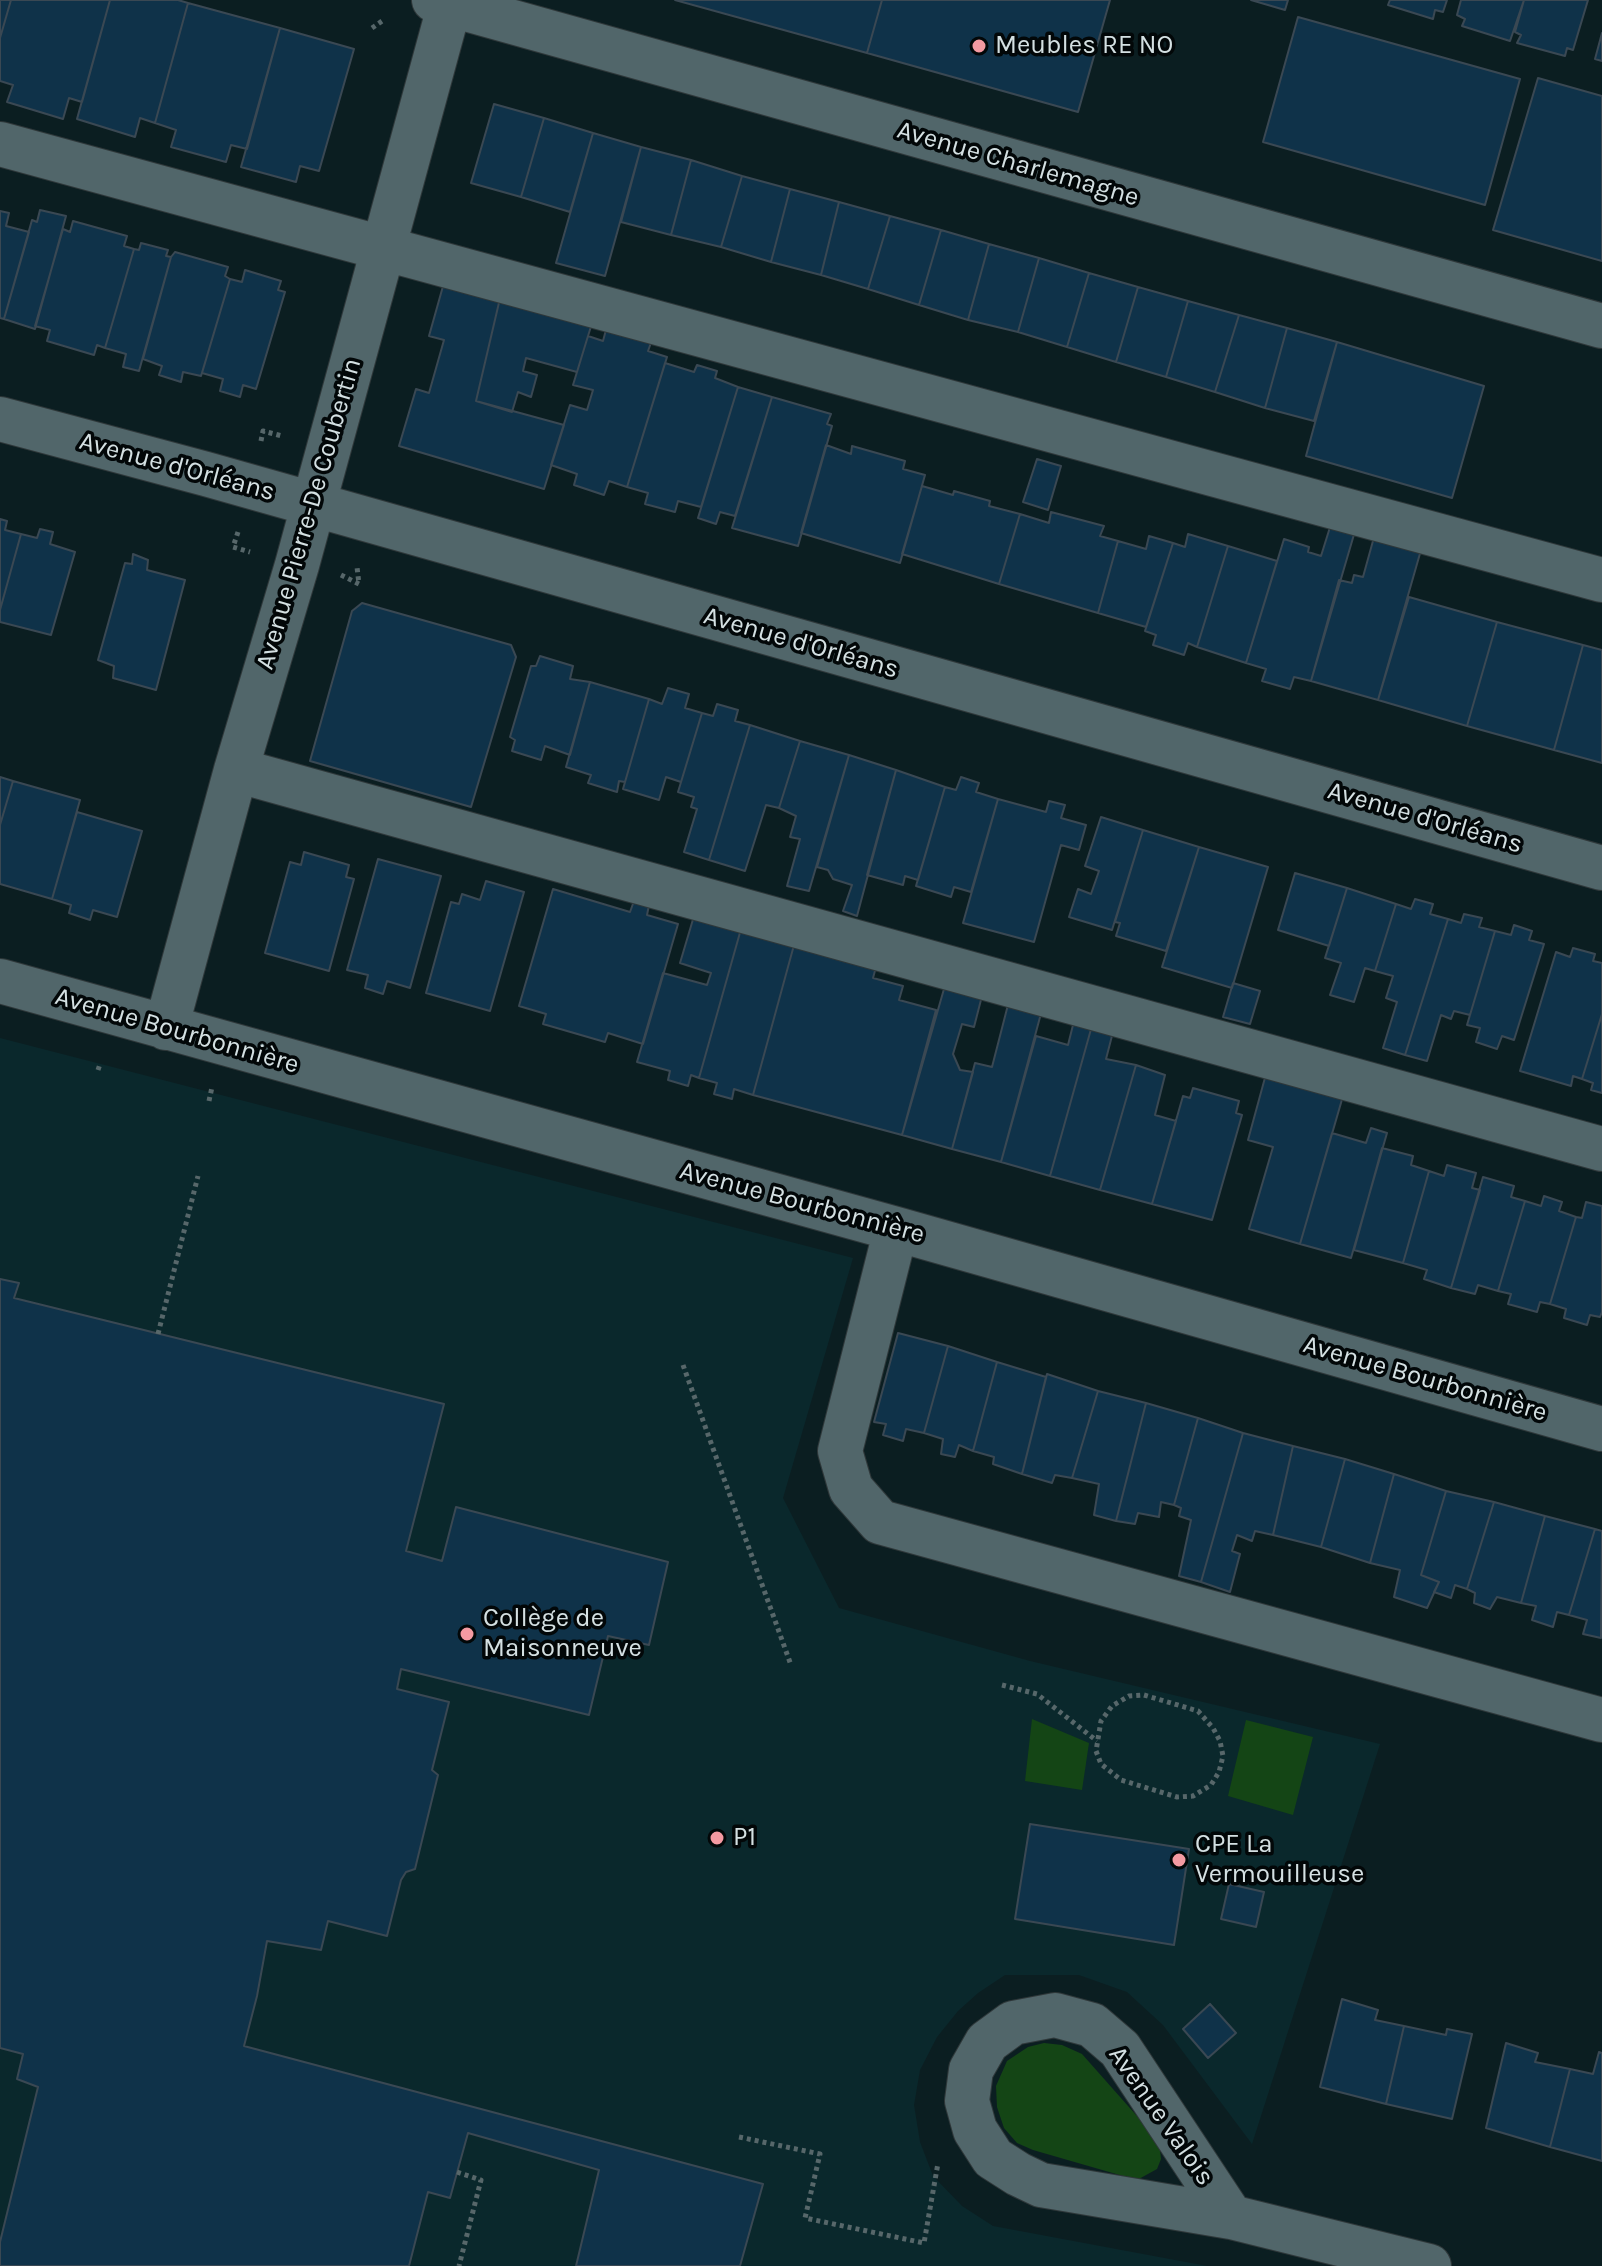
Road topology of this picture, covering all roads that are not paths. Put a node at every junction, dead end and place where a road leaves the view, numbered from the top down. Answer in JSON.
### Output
{"nodes":[{"id":1,"x":445,"y":1,"type":"edge"},
{"id":2,"x":0,"y":144,"type":"edge"},
{"id":3,"x":383,"y":248,"type":"junction"},
{"id":4,"x":1602,"y":326,"type":"edge"},
{"id":5,"x":0,"y":419,"type":"edge"},
{"id":6,"x":313,"y":506,"type":"junction"},
{"id":7,"x":1602,"y":580,"type":"edge"},
{"id":8,"x":236,"y":770,"type":"junction"},
{"id":9,"x":1602,"y":868,"type":"edge"},
{"id":10,"x":0,"y":981,"type":"edge"},
{"id":11,"x":166,"y":1028,"type":"junction"},
{"id":12,"x":1602,"y":1149,"type":"edge"},
{"id":13,"x":896,"y":1229,"type":"junction"},
{"id":14,"x":1602,"y":1429,"type":"edge"},
{"id":15,"x":1602,"y":1720,"type":"edge"},
{"id":16,"x":1231,"y":2217,"type":"junction"},
{"id":17,"x":1429,"y":2266,"type":"edge"}],
"edges":[{"from":1,"to":3,"type":"street","name":"Avenue Pierre-De Coubertin"},
{"from":1,"to":4,"type":"street","name":"Avenue Charlemagne"},
{"from":2,"to":3,"type":"street"},
{"from":3,"to":6,"type":"street","name":"Avenue Pierre-De Coubertin"},
{"from":3,"to":7,"type":"street"},
{"from":5,"to":6,"type":"street","name":"Avenue d'Orléans"},
{"from":6,"to":8,"type":"street","name":"Avenue Pierre-De Coubertin"},
{"from":6,"to":9,"type":"street","name":"Avenue d'Orléans"},
{"from":8,"to":11,"type":"street","name":"Avenue Pierre-De Coubertin"},
{"from":8,"to":12,"type":"street"},
{"from":10,"to":11,"type":"street","name":"Avenue Bourbonnière"},
{"from":11,"to":13,"type":"street","name":"Avenue Bourbonnière"},
{"from":13,"to":14,"type":"street","name":"Avenue Bourbonnière"},
{"from":13,"to":15,"type":"street"},
{"from":16,"to":16,"type":"street","name":"Avenue Valois"},
{"from":16,"to":17,"type":"street","name":"Avenue Valois"}]}
